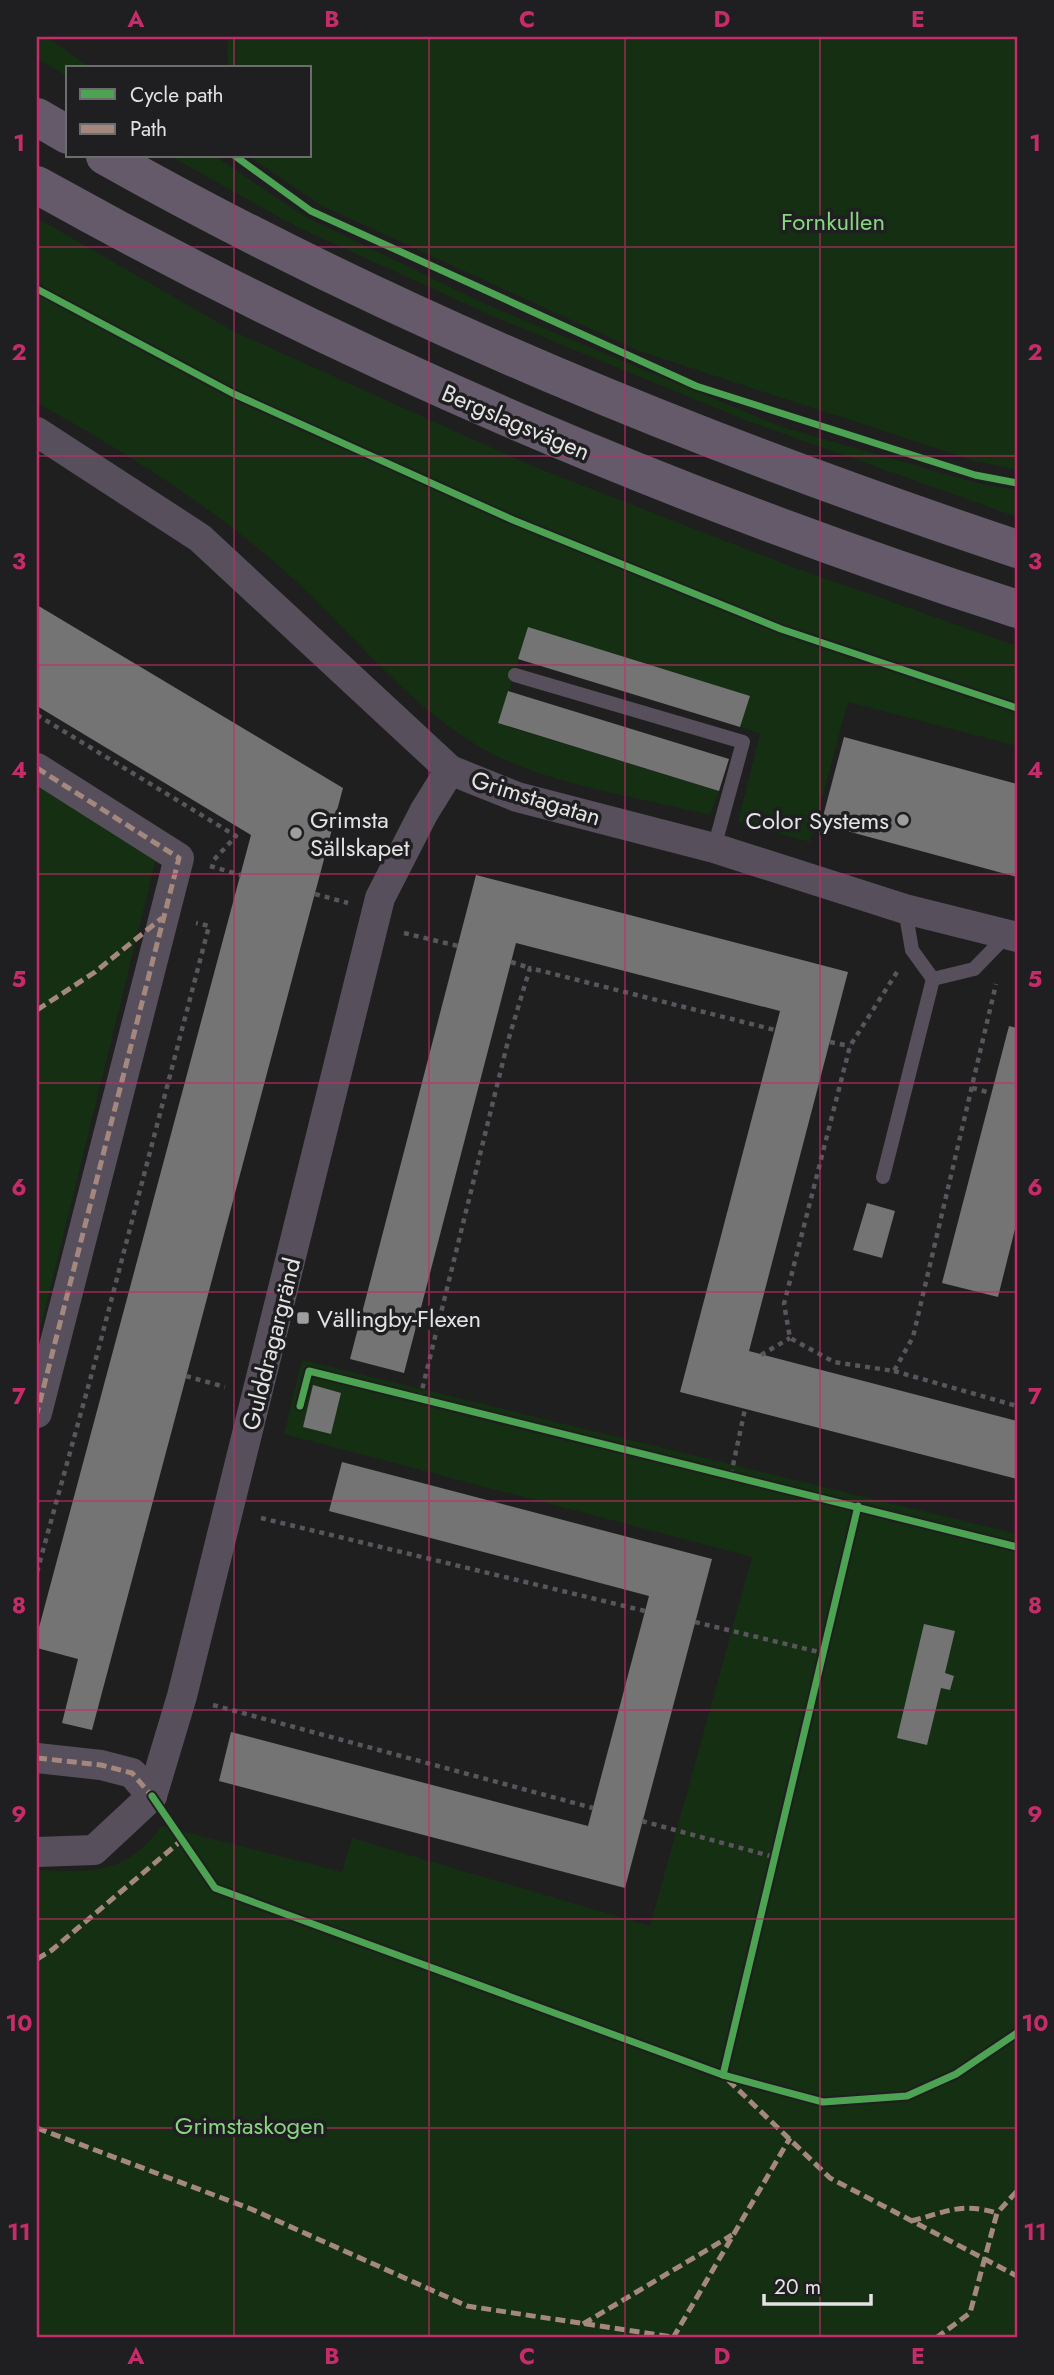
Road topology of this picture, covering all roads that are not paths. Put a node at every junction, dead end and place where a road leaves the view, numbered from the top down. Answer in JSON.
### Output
{"nodes":[{"id":1,"x":37,"y":117,"type":"edge"},
{"id":2,"x":66,"y":134,"type":"edge"},
{"id":3,"x":110,"y":158,"type":"edge"},
{"id":4,"x":37,"y":185,"type":"edge"},
{"id":5,"x":37,"y":432,"type":"edge"},
{"id":6,"x":1017,"y":548,"type":"edge"},
{"id":7,"x":1017,"y":609,"type":"edge"},
{"id":8,"x":515,"y":675,"type":"dead end"},
{"id":9,"x":37,"y":768,"type":"edge"},
{"id":10,"x":450,"y":770,"type":"junction"},
{"id":11,"x":714,"y":848,"type":"junction"},
{"id":12,"x":905,"y":909,"type":"junction"},
{"id":13,"x":1013,"y":936,"type":"edge"},
{"id":14,"x":933,"y":979,"type":"junction"},
{"id":15,"x":883,"y":1177,"type":"dead end"},
{"id":16,"x":37,"y":1413,"type":"edge"},
{"id":17,"x":37,"y":1758,"type":"edge"},
{"id":18,"x":152,"y":1796,"type":"junction"},
{"id":19,"x":37,"y":1852,"type":"edge"}],
"edges":[{"from":1,"to":2,"type":"main road"},
{"from":3,"to":6,"type":"main road"},
{"from":4,"to":7,"type":"main road","name":"Bergslagsvägen"},
{"from":5,"to":10,"type":"street","name":"Grimstagatan"},
{"from":8,"to":11,"type":"lane"},
{"from":9,"to":16,"type":"street"},
{"from":10,"to":11,"type":"street","name":"Grimstagatan"},
{"from":10,"to":18,"type":"street","name":"Gulddragargränd"},
{"from":11,"to":12,"type":"street","name":"Grimstagatan"},
{"from":12,"to":13,"type":"street","name":"Grimstagatan"},
{"from":12,"to":14,"type":"lane"},
{"from":13,"to":14,"type":"lane"},
{"from":14,"to":15,"type":"lane"},
{"from":17,"to":18,"type":"street"},
{"from":18,"to":19,"type":"street"}]}
